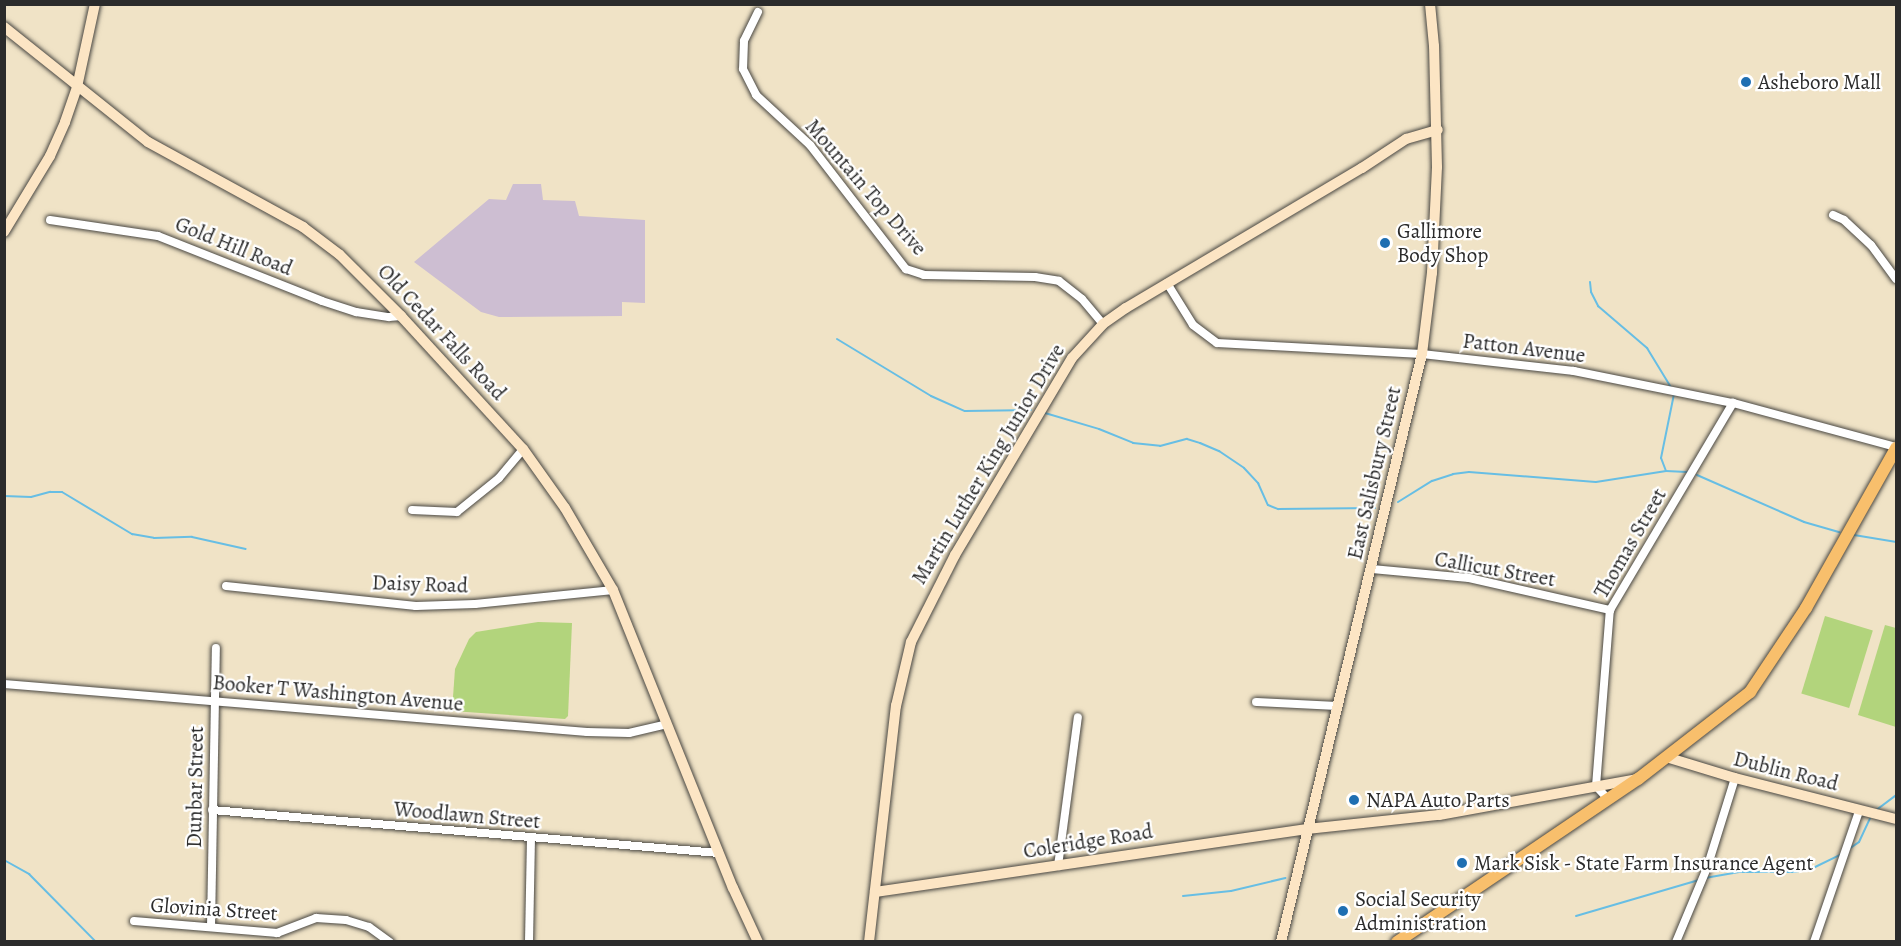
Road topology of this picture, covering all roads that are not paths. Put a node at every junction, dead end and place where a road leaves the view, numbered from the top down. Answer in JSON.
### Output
{"nodes":[{"id":1,"x":95,"y":4,"type":"edge"},
{"id":2,"x":1430,"y":4,"type":"edge"},
{"id":3,"x":758,"y":12,"type":"dead end"},
{"id":4,"x":4,"y":27,"type":"edge"},
{"id":5,"x":77,"y":87,"type":"junction"},
{"id":6,"x":1437,"y":130,"type":"junction"},
{"id":7,"x":1833,"y":215,"type":"dead end"},
{"id":8,"x":50,"y":220,"type":"dead end"},
{"id":9,"x":4,"y":232,"type":"edge"},
{"id":10,"x":1896,"y":279,"type":"edge"},
{"id":11,"x":1167,"y":283,"type":"junction"},
{"id":12,"x":401,"y":316,"type":"junction"},
{"id":13,"x":1103,"y":324,"type":"junction"},
{"id":14,"x":1422,"y":354,"type":"junction"},
{"id":15,"x":1732,"y":403,"type":"junction"},
{"id":16,"x":1896,"y":448,"type":"edge"},
{"id":17,"x":524,"y":449,"type":"junction"},
{"id":18,"x":412,"y":510,"type":"dead end"},
{"id":19,"x":1372,"y":569,"type":"junction"},
{"id":20,"x":226,"y":586,"type":"dead end"},
{"id":21,"x":613,"y":590,"type":"junction"},
{"id":22,"x":1610,"y":610,"type":"junction"},
{"id":23,"x":216,"y":648,"type":"dead end"},
{"id":24,"x":4,"y":684,"type":"edge"},
{"id":25,"x":215,"y":701,"type":"junction"},
{"id":26,"x":1256,"y":702,"type":"dead end"},
{"id":27,"x":1338,"y":706,"type":"junction"},
{"id":28,"x":1078,"y":717,"type":"dead end"},
{"id":29,"x":667,"y":724,"type":"junction"},
{"id":30,"x":1666,"y":757,"type":"junction"},
{"id":31,"x":1735,"y":778,"type":"junction"},
{"id":32,"x":1638,"y":779,"type":"junction"},
{"id":33,"x":1596,"y":786,"type":"junction"},
{"id":34,"x":1608,"y":799,"type":"junction"},
{"id":35,"x":212,"y":810,"type":"junction"},
{"id":36,"x":1859,"y":811,"type":"junction"},
{"id":37,"x":1896,"y":819,"type":"edge"},
{"id":38,"x":1307,"y":829,"type":"junction"},
{"id":39,"x":531,"y":839,"type":"junction"},
{"id":40,"x":719,"y":853,"type":"junction"},
{"id":41,"x":1059,"y":866,"type":"junction"},
{"id":42,"x":875,"y":892,"type":"junction"},
{"id":43,"x":134,"y":921,"type":"dead end"},
{"id":44,"x":211,"y":927,"type":"junction"},
{"id":45,"x":390,"y":942,"type":"edge"},
{"id":46,"x":529,"y":942,"type":"edge"},
{"id":47,"x":758,"y":942,"type":"edge"},
{"id":48,"x":869,"y":942,"type":"edge"},
{"id":49,"x":1281,"y":942,"type":"edge"},
{"id":50,"x":1397,"y":942,"type":"edge"},
{"id":51,"x":1676,"y":942,"type":"edge"},
{"id":52,"x":1814,"y":942,"type":"edge"}],
"edges":[{"from":1,"to":5,"type":"street"},
{"from":2,"to":6,"type":"street","name":"East Salisbury Street"},
{"from":3,"to":13,"type":"street","name":"Mountain Top Drive"},
{"from":4,"to":5,"type":"street","name":"Old Cedar Falls Road"},
{"from":5,"to":9,"type":"street"},
{"from":5,"to":12,"type":"street","name":"Old Cedar Falls Road"},
{"from":6,"to":11,"type":"street","name":"Martin Luther King Junior Drive"},
{"from":6,"to":14,"type":"street","name":"East Salisbury Street"},
{"from":7,"to":10,"type":"street"},
{"from":8,"to":12,"type":"street","name":"Gold Hill Road"},
{"from":11,"to":13,"type":"street","name":"Martin Luther King Junior Drive"},
{"from":11,"to":14,"type":"street","name":"Patton Avenue"},
{"from":12,"to":17,"type":"street","name":"Old Cedar Falls Road"},
{"from":13,"to":42,"type":"street","name":"Martin Luther King Junior Drive"},
{"from":14,"to":15,"type":"street","name":"Patton Avenue"},
{"from":14,"to":19,"type":"street","name":"East Salisbury Street"},
{"from":15,"to":16,"type":"street","name":"Patton Avenue"},
{"from":15,"to":22,"type":"street","name":"Thomas Street"},
{"from":16,"to":30,"type":"main road"},
{"from":17,"to":18,"type":"street"},
{"from":17,"to":21,"type":"street","name":"Old Cedar Falls Road"},
{"from":19,"to":22,"type":"street","name":"Callicut Street"},
{"from":19,"to":27,"type":"street","name":"East Salisbury Street"},
{"from":20,"to":21,"type":"street","name":"Daisy Road"},
{"from":21,"to":29,"type":"street","name":"Old Cedar Falls Road"},
{"from":22,"to":33,"type":"street","name":"Thomas Street"},
{"from":23,"to":25,"type":"street","name":"Dunbar Street"},
{"from":24,"to":25,"type":"street","name":"Booker T Washington Avenue"},
{"from":25,"to":29,"type":"street","name":"Booker T Washington Avenue"},
{"from":25,"to":35,"type":"street","name":"Dunbar Street"},
{"from":26,"to":27,"type":"street"},
{"from":27,"to":38,"type":"street","name":"East Salisbury Street"},
{"from":28,"to":41,"type":"street"},
{"from":29,"to":40,"type":"street","name":"Old Cedar Falls Road"},
{"from":30,"to":31,"type":"street","name":"Dublin Road"},
{"from":30,"to":32,"type":"main road"},
{"from":31,"to":36,"type":"street","name":"Dublin Road"},
{"from":31,"to":51,"type":"street"},
{"from":32,"to":33,"type":"street","name":"Coleridge Road"},
{"from":32,"to":34,"type":"main road"},
{"from":33,"to":34,"type":"street"},
{"from":33,"to":38,"type":"street","name":"Coleridge Road"},
{"from":34,"to":50,"type":"main road"},
{"from":35,"to":39,"type":"street","name":"Woodlawn Street"},
{"from":35,"to":44,"type":"street","name":"Dunbar Street"},
{"from":36,"to":37,"type":"street","name":"Dublin Road"},
{"from":36,"to":52,"type":"street"},
{"from":38,"to":41,"type":"street","name":"Coleridge Road"},
{"from":38,"to":49,"type":"street","name":"East Salisbury Street"},
{"from":39,"to":40,"type":"street","name":"Woodlawn Street"},
{"from":39,"to":46,"type":"street"},
{"from":40,"to":47,"type":"street","name":"Old Cedar Falls Road"},
{"from":41,"to":42,"type":"street","name":"Coleridge Road"},
{"from":42,"to":48,"type":"street","name":"Martin Luther King Junior Drive"},
{"from":43,"to":44,"type":"street","name":"Glovinia Street"},
{"from":44,"to":45,"type":"street","name":"Glovinia Street"}]}
